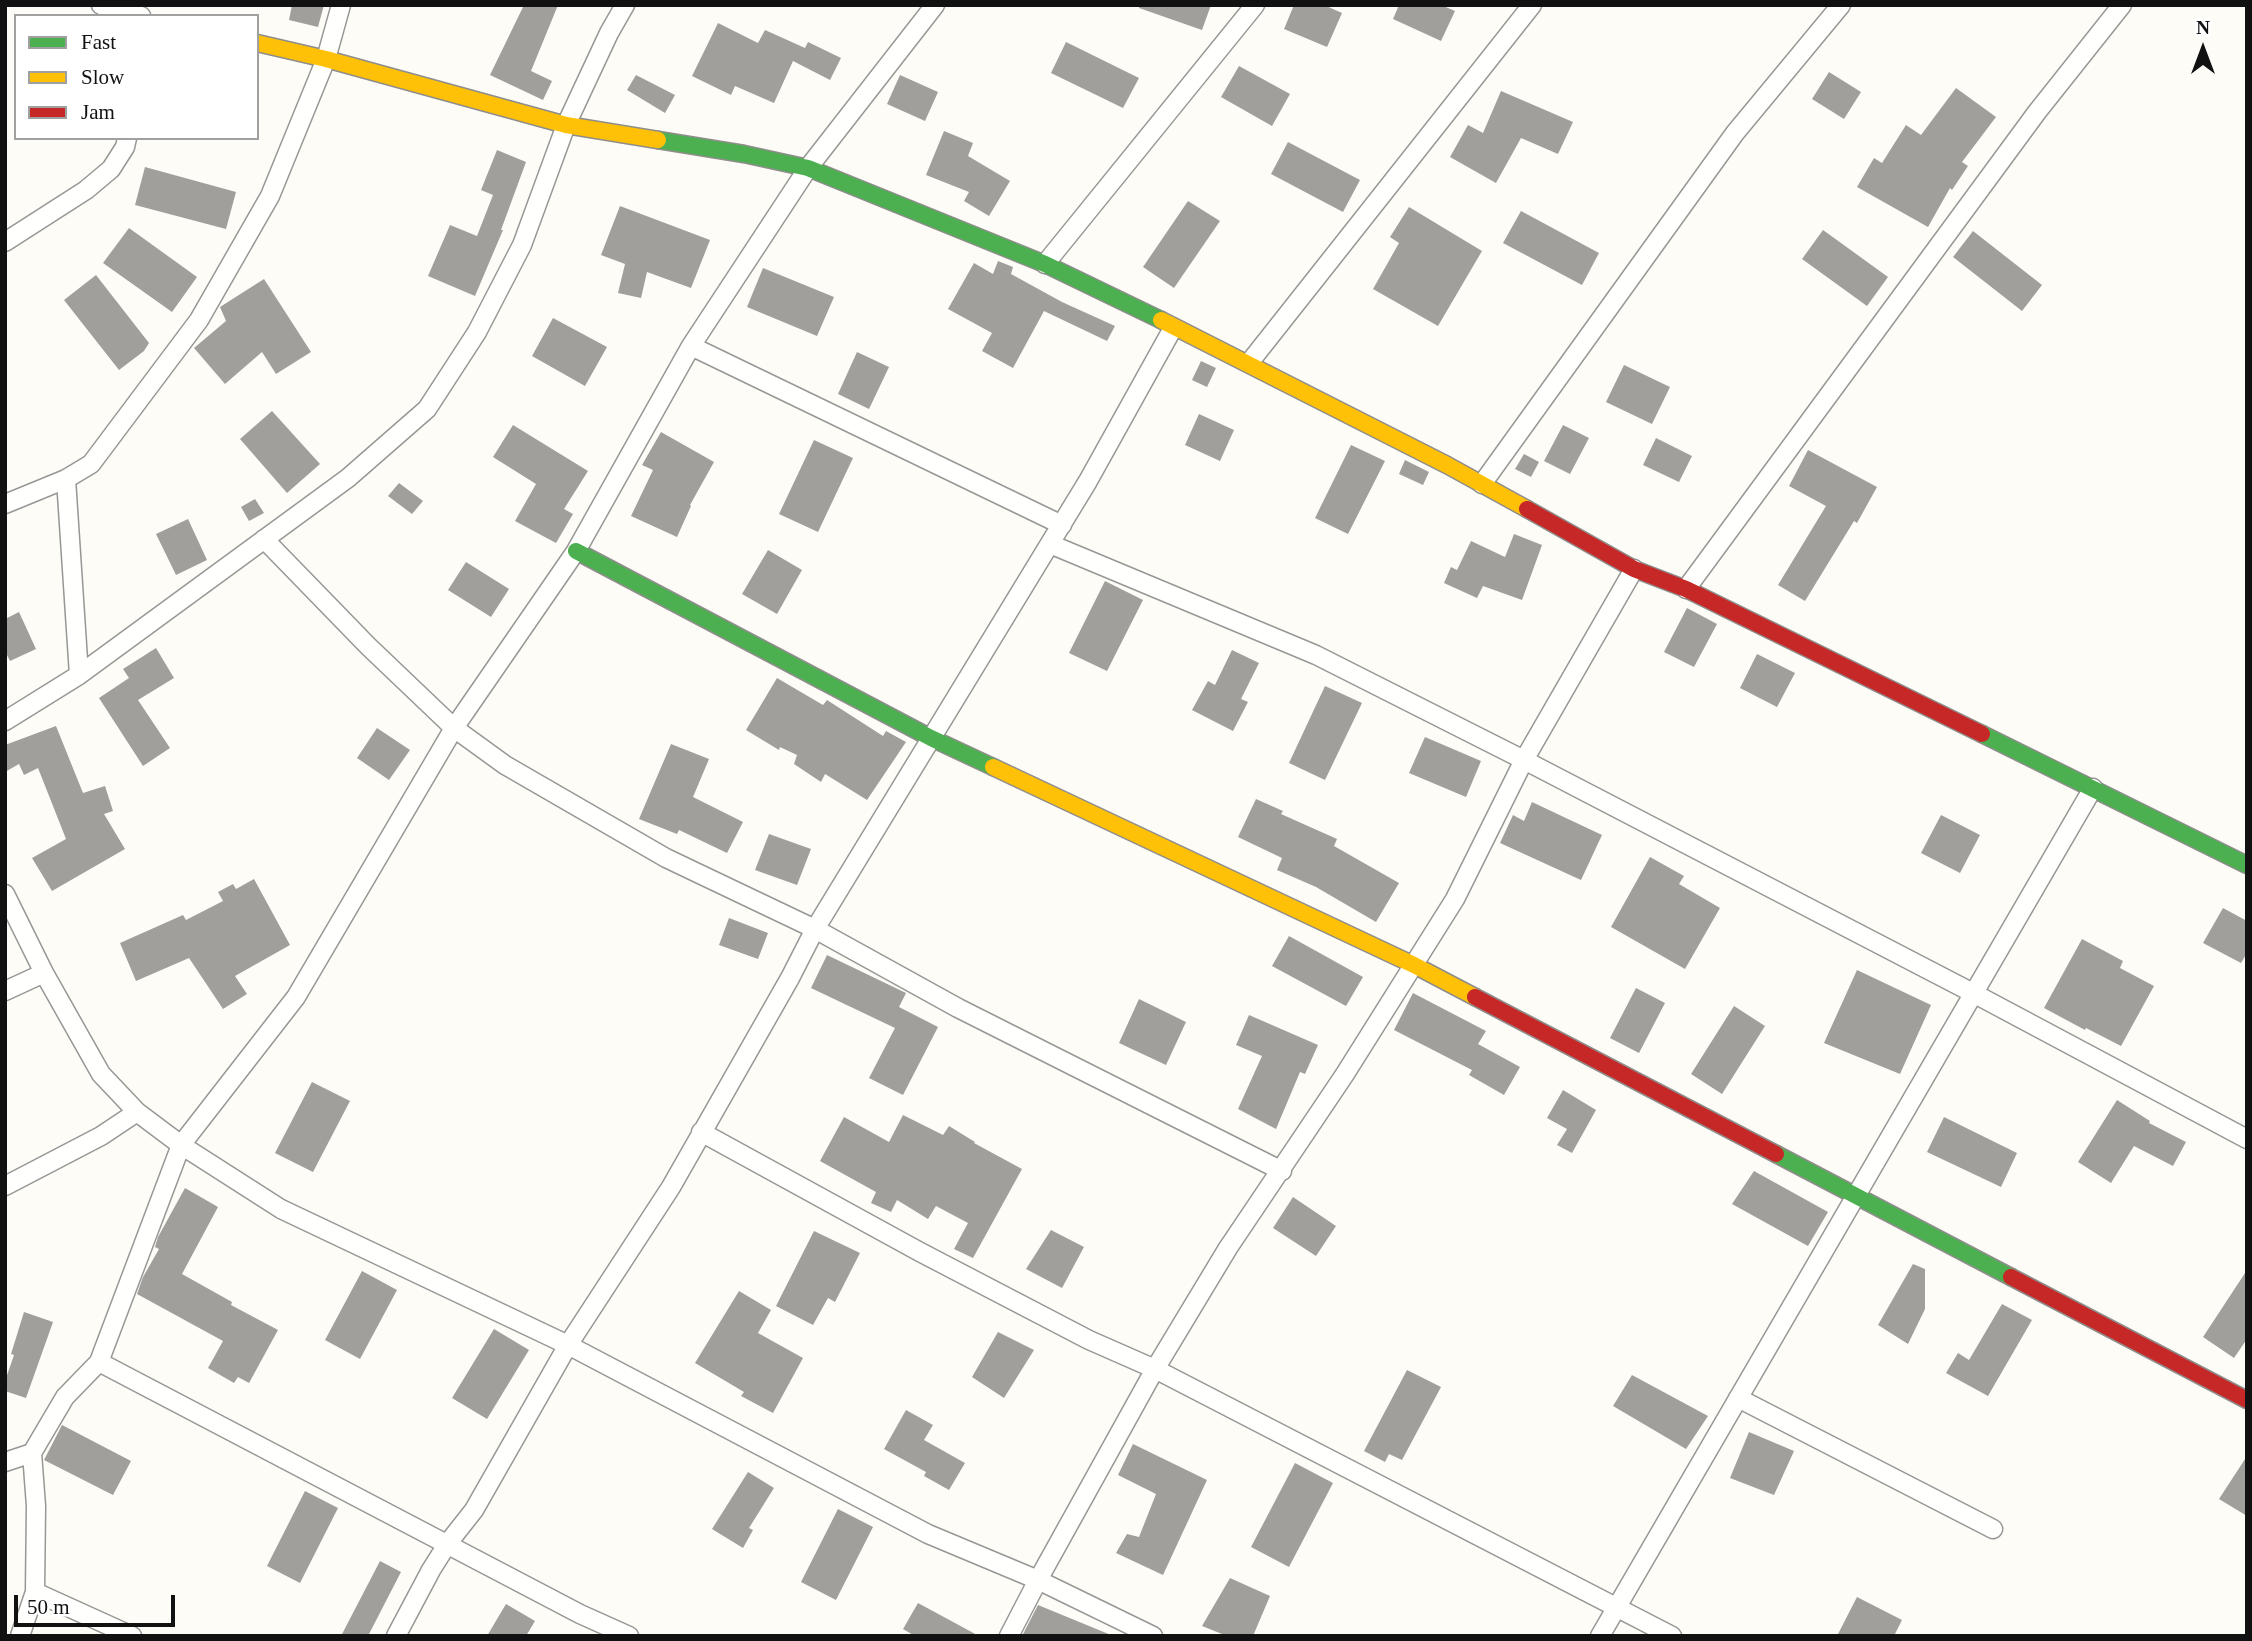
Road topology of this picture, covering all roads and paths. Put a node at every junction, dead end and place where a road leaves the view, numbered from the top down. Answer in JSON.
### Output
{"nodes":[{"id":1,"x":101,"y":5,"type":"edge"},
{"id":2,"x":341,"y":5,"type":"edge"},
{"id":3,"x":625,"y":5,"type":"edge"},
{"id":4,"x":935,"y":5,"type":"edge"},
{"id":5,"x":1255,"y":5,"type":"edge"},
{"id":6,"x":1532,"y":5,"type":"edge"},
{"id":7,"x":1841,"y":5,"type":"edge"},
{"id":8,"x":2122,"y":5,"type":"edge"},
{"id":9,"x":134,"y":14,"type":"edge"},
{"id":10,"x":259,"y":43,"type":"edge"},
{"id":11,"x":326,"y":59,"type":"junction"},
{"id":12,"x":566,"y":125,"type":"junction"},
{"id":13,"x":126,"y":140,"type":"edge"},
{"id":14,"x":808,"y":168,"type":"junction"},
{"id":15,"x":5,"y":242,"type":"edge"},
{"id":16,"x":1045,"y":264,"type":"junction"},
{"id":17,"x":1173,"y":328,"type":"junction"},
{"id":18,"x":691,"y":346,"type":"junction"},
{"id":19,"x":1249,"y":363,"type":"junction"},
{"id":20,"x":66,"y":479,"type":"junction"},
{"id":21,"x":1482,"y":484,"type":"junction"},
{"id":22,"x":5,"y":504,"type":"edge"},
{"id":23,"x":1062,"y":525,"type":"junction"},
{"id":24,"x":264,"y":539,"type":"junction"},
{"id":25,"x":1050,"y":544,"type":"junction"},
{"id":26,"x":576,"y":551,"type":"junction"},
{"id":27,"x":1634,"y":569,"type":"junction"},
{"id":28,"x":1686,"y":589,"type":"junction"},
{"id":29,"x":79,"y":675,"type":"junction"},
{"id":30,"x":5,"y":721,"type":"edge"},
{"id":31,"x":454,"y":727,"type":"junction"},
{"id":32,"x":931,"y":738,"type":"junction"},
{"id":33,"x":1524,"y":760,"type":"junction"},
{"id":34,"x":2093,"y":788,"type":"junction"},
{"id":35,"x":2247,"y":865,"type":"edge"},
{"id":36,"x":5,"y":894,"type":"edge"},
{"id":37,"x":815,"y":929,"type":"junction"},
{"id":38,"x":1414,"y":965,"type":"junction"},
{"id":39,"x":44,"y":974,"type":"junction"},
{"id":40,"x":5,"y":991,"type":"edge"},
{"id":41,"x":1973,"y":993,"type":"junction"},
{"id":42,"x":137,"y":1112,"type":"junction"},
{"id":43,"x":701,"y":1132,"type":"junction"},
{"id":44,"x":2247,"y":1139,"type":"edge"},
{"id":45,"x":181,"y":1145,"type":"junction"},
{"id":46,"x":1282,"y":1171,"type":"junction"},
{"id":47,"x":5,"y":1186,"type":"edge"},
{"id":48,"x":1855,"y":1197,"type":"junction"},
{"id":49,"x":568,"y":1345,"type":"junction"},
{"id":50,"x":99,"y":1362,"type":"junction"},
{"id":51,"x":1155,"y":1369,"type":"junction"},
{"id":52,"x":1738,"y":1398,"type":"junction"},
{"id":53,"x":2247,"y":1400,"type":"edge"},
{"id":54,"x":33,"y":1453,"type":"junction"},
{"id":55,"x":5,"y":1462,"type":"edge"},
{"id":56,"x":1993,"y":1529,"type":"dead end"},
{"id":57,"x":448,"y":1543,"type":"junction"},
{"id":58,"x":1038,"y":1580,"type":"junction"},
{"id":59,"x":35,"y":1592,"type":"junction"},
{"id":60,"x":1616,"y":1608,"type":"junction"},
{"id":61,"x":20,"y":1636,"type":"edge"},
{"id":62,"x":132,"y":1636,"type":"edge"},
{"id":63,"x":396,"y":1636,"type":"edge"},
{"id":64,"x":629,"y":1636,"type":"edge"},
{"id":65,"x":1009,"y":1636,"type":"edge"},
{"id":66,"x":1153,"y":1636,"type":"edge"},
{"id":67,"x":1600,"y":1636,"type":"edge"},
{"id":68,"x":1672,"y":1636,"type":"edge"}],
"edges":[{"from":1,"to":9,"type":"street"},
{"from":2,"to":11,"type":"street"},
{"from":3,"to":12,"type":"street"},
{"from":4,"to":14,"type":"street"},
{"from":5,"to":16,"type":"street"},
{"from":6,"to":19,"type":"street"},
{"from":7,"to":21,"type":"street"},
{"from":8,"to":28,"type":"street"},
{"from":10,"to":11,"type":"street"},
{"from":11,"to":12,"type":"street"},
{"from":11,"to":20,"type":"street"},
{"from":12,"to":14,"type":"street"},
{"from":12,"to":24,"type":"street"},
{"from":13,"to":15,"type":"street"},
{"from":14,"to":16,"type":"street"},
{"from":14,"to":18,"type":"street"},
{"from":16,"to":17,"type":"street"},
{"from":17,"to":19,"type":"street"},
{"from":17,"to":23,"type":"street"},
{"from":18,"to":23,"type":"street"},
{"from":18,"to":26,"type":"street"},
{"from":19,"to":21,"type":"street"},
{"from":20,"to":22,"type":"street"},
{"from":20,"to":29,"type":"street"},
{"from":21,"to":27,"type":"street"},
{"from":23,"to":25,"type":"street"},
{"from":24,"to":29,"type":"street"},
{"from":24,"to":31,"type":"street"},
{"from":25,"to":32,"type":"street"},
{"from":25,"to":33,"type":"street"},
{"from":26,"to":31,"type":"street"},
{"from":26,"to":32,"type":"street"},
{"from":27,"to":28,"type":"street"},
{"from":27,"to":33,"type":"street"},
{"from":28,"to":34,"type":"street"},
{"from":29,"to":30,"type":"street"},
{"from":31,"to":37,"type":"street"},
{"from":31,"to":45,"type":"street"},
{"from":32,"to":37,"type":"street"},
{"from":32,"to":38,"type":"street"},
{"from":33,"to":38,"type":"street"},
{"from":33,"to":41,"type":"street"},
{"from":34,"to":35,"type":"street"},
{"from":34,"to":41,"type":"street"},
{"from":36,"to":39,"type":"street"},
{"from":37,"to":43,"type":"street"},
{"from":37,"to":46,"type":"street"},
{"from":38,"to":46,"type":"street"},
{"from":38,"to":48,"type":"street"},
{"from":39,"to":40,"type":"street"},
{"from":39,"to":42,"type":"street"},
{"from":41,"to":44,"type":"street"},
{"from":41,"to":48,"type":"street"},
{"from":42,"to":45,"type":"street"},
{"from":42,"to":47,"type":"street"},
{"from":43,"to":49,"type":"street"},
{"from":43,"to":51,"type":"street"},
{"from":45,"to":49,"type":"street"},
{"from":45,"to":50,"type":"street"},
{"from":46,"to":51,"type":"street"},
{"from":48,"to":52,"type":"street"},
{"from":48,"to":53,"type":"street"},
{"from":49,"to":57,"type":"street"},
{"from":49,"to":58,"type":"street"},
{"from":50,"to":54,"type":"street"},
{"from":50,"to":57,"type":"street"},
{"from":51,"to":58,"type":"street"},
{"from":51,"to":60,"type":"street"},
{"from":52,"to":56,"type":"street"},
{"from":52,"to":60,"type":"street"},
{"from":54,"to":55,"type":"street"},
{"from":54,"to":59,"type":"street"},
{"from":57,"to":63,"type":"street"},
{"from":57,"to":64,"type":"street"},
{"from":58,"to":65,"type":"street"},
{"from":58,"to":66,"type":"street"},
{"from":59,"to":61,"type":"street"},
{"from":59,"to":62,"type":"street"},
{"from":60,"to":67,"type":"street"},
{"from":60,"to":68,"type":"street"}]}
